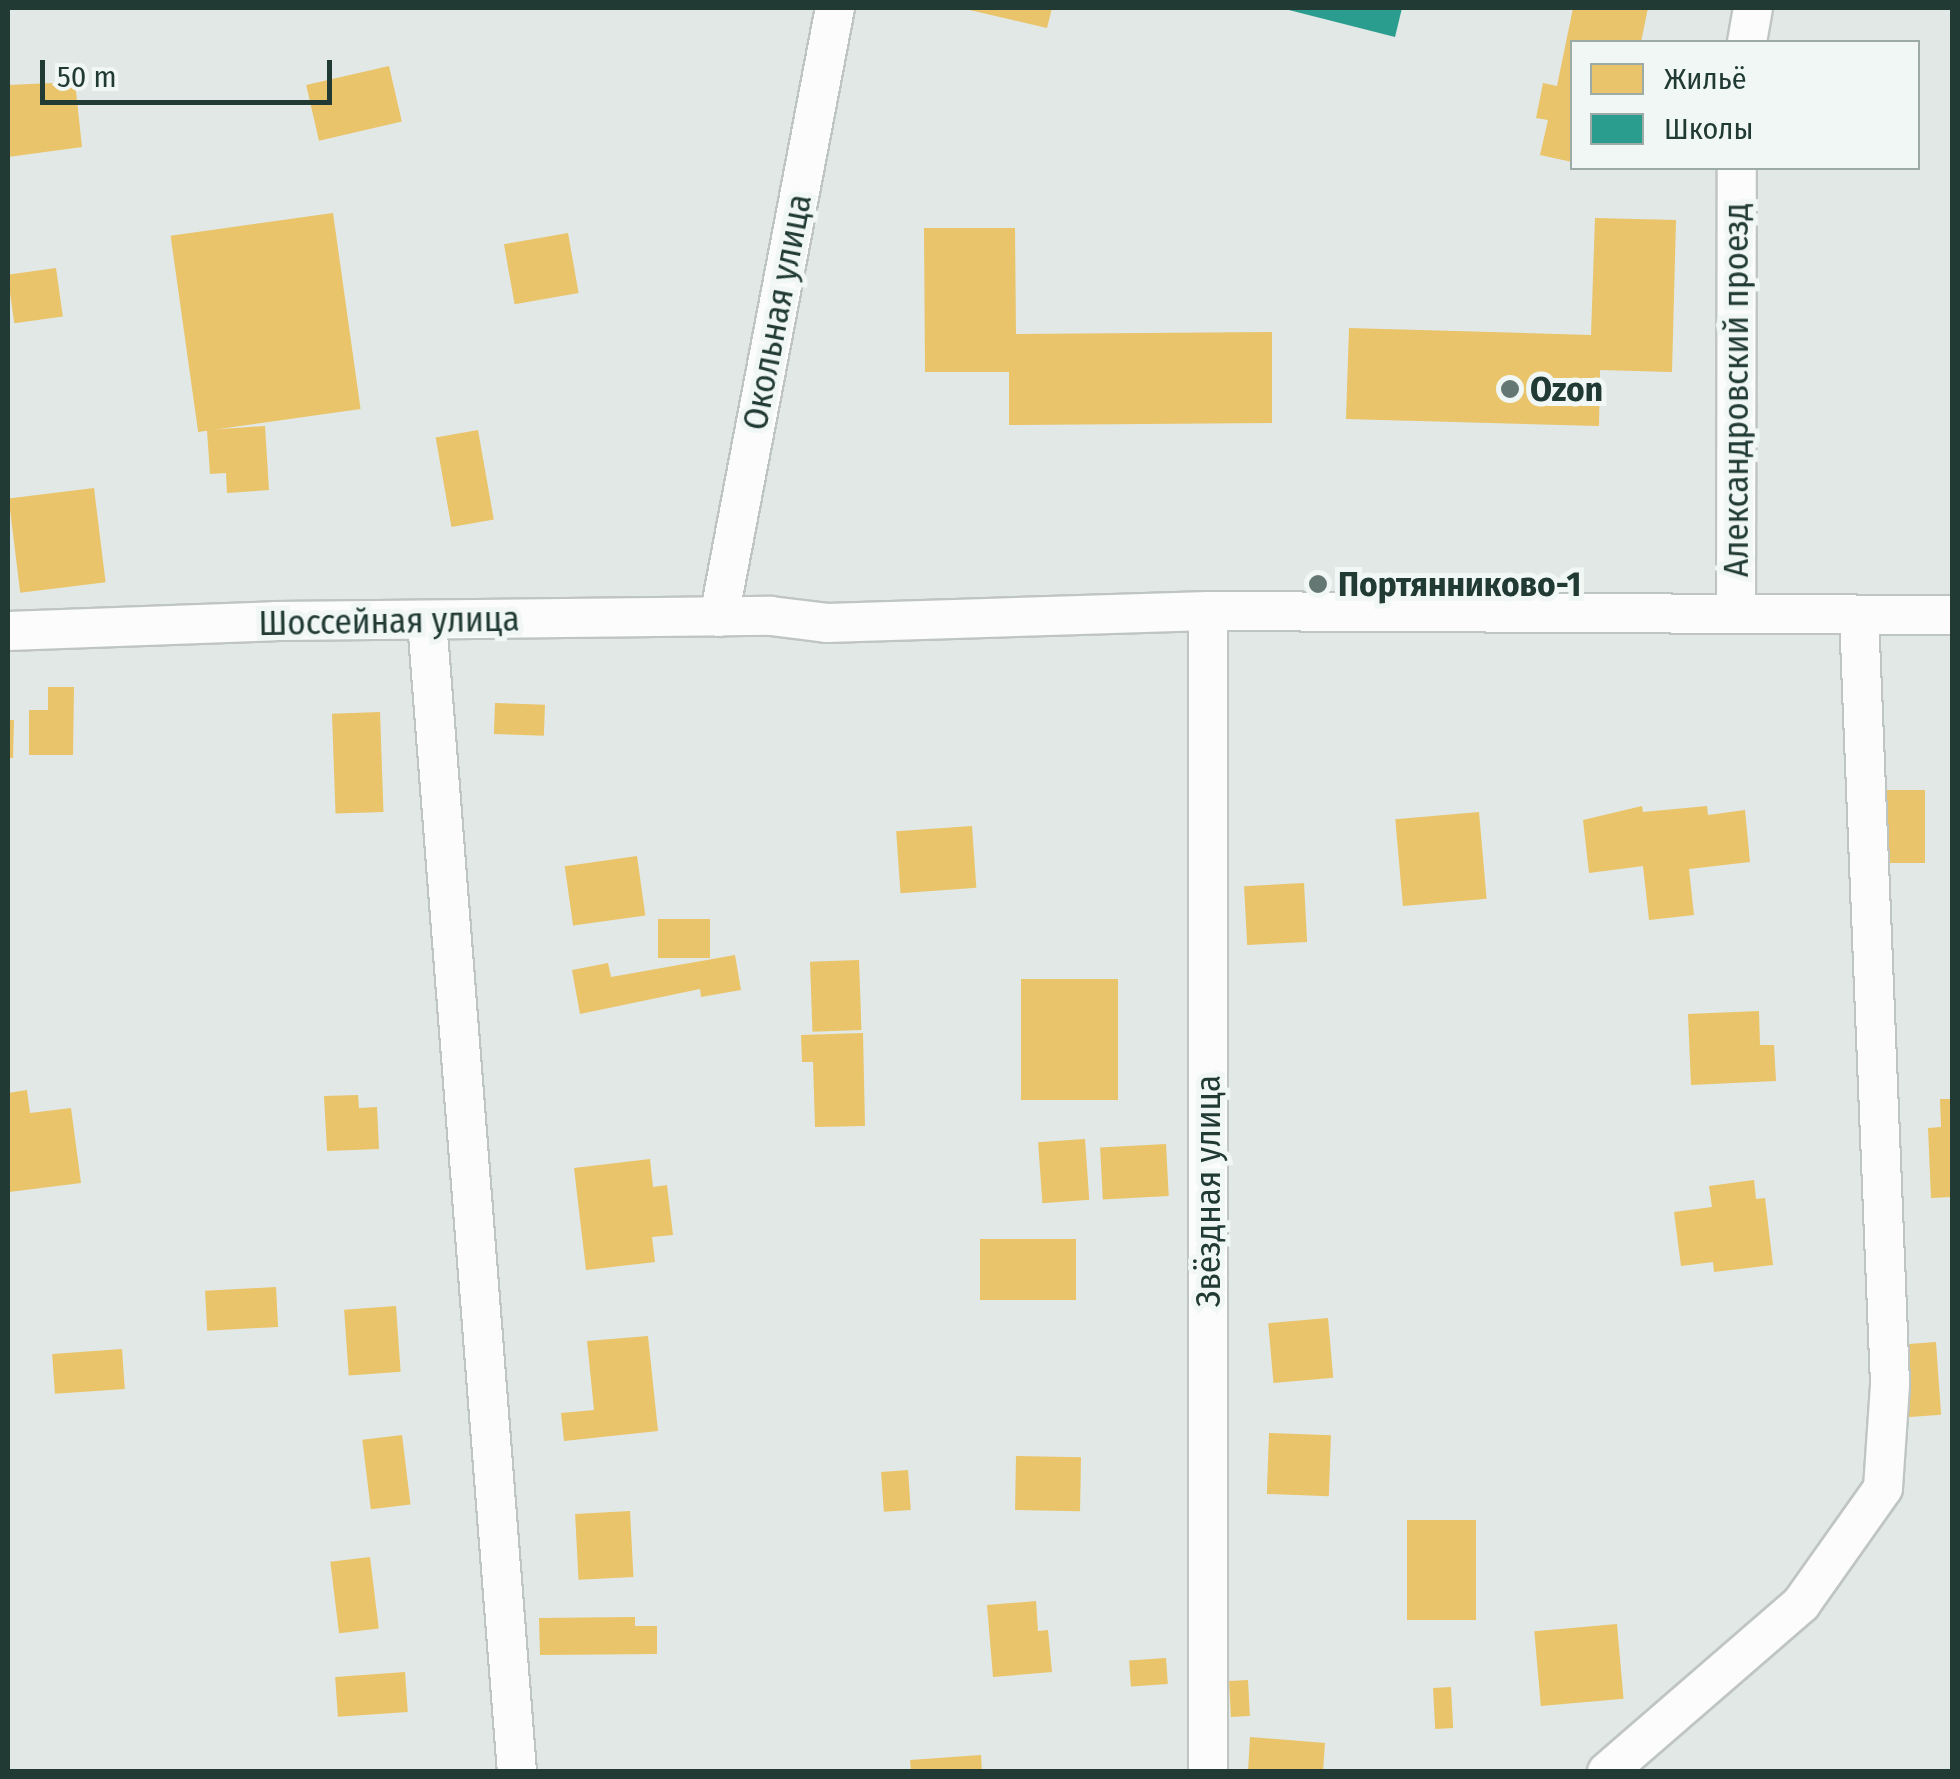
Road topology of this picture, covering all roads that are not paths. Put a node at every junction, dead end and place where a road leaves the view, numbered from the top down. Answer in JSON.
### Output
{"nodes":[{"id":1,"x":835,"y":8,"type":"edge"},
{"id":2,"x":1753,"y":8,"type":"edge"},
{"id":3,"x":1747,"y":40,"type":"edge"},
{"id":4,"x":1736,"y":170,"type":"edge"},
{"id":5,"x":1208,"y":611,"type":"junction"},
{"id":6,"x":1736,"y":612,"type":"junction"},
{"id":7,"x":1952,"y":615,"type":"edge"},
{"id":8,"x":1858,"y":616,"type":"junction"},
{"id":9,"x":719,"y":617,"type":"junction"},
{"id":10,"x":427,"y":620,"type":"junction"},
{"id":11,"x":8,"y":631,"type":"edge"},
{"id":12,"x":517,"y":1772,"type":"edge"},
{"id":13,"x":1208,"y":1772,"type":"edge"},
{"id":14,"x":1607,"y":1772,"type":"edge"}],
"edges":[{"from":1,"to":9,"type":"street","name":"Окольная улица"},
{"from":2,"to":3,"type":"street"},
{"from":4,"to":6,"type":"street","name":"Александровский проезд"},
{"from":5,"to":6,"type":"street","name":"Шоссейная улица"},
{"from":5,"to":9,"type":"street","name":"Шоссейная улица"},
{"from":5,"to":13,"type":"street","name":"Звёздная улица"},
{"from":6,"to":8,"type":"street","name":"Шоссейная улица"},
{"from":7,"to":8,"type":"street","name":"Шоссейная улица"},
{"from":8,"to":14,"type":"street"},
{"from":9,"to":10,"type":"street","name":"Шоссейная улица"},
{"from":10,"to":11,"type":"street","name":"Шоссейная улица"},
{"from":10,"to":12,"type":"street"}]}
